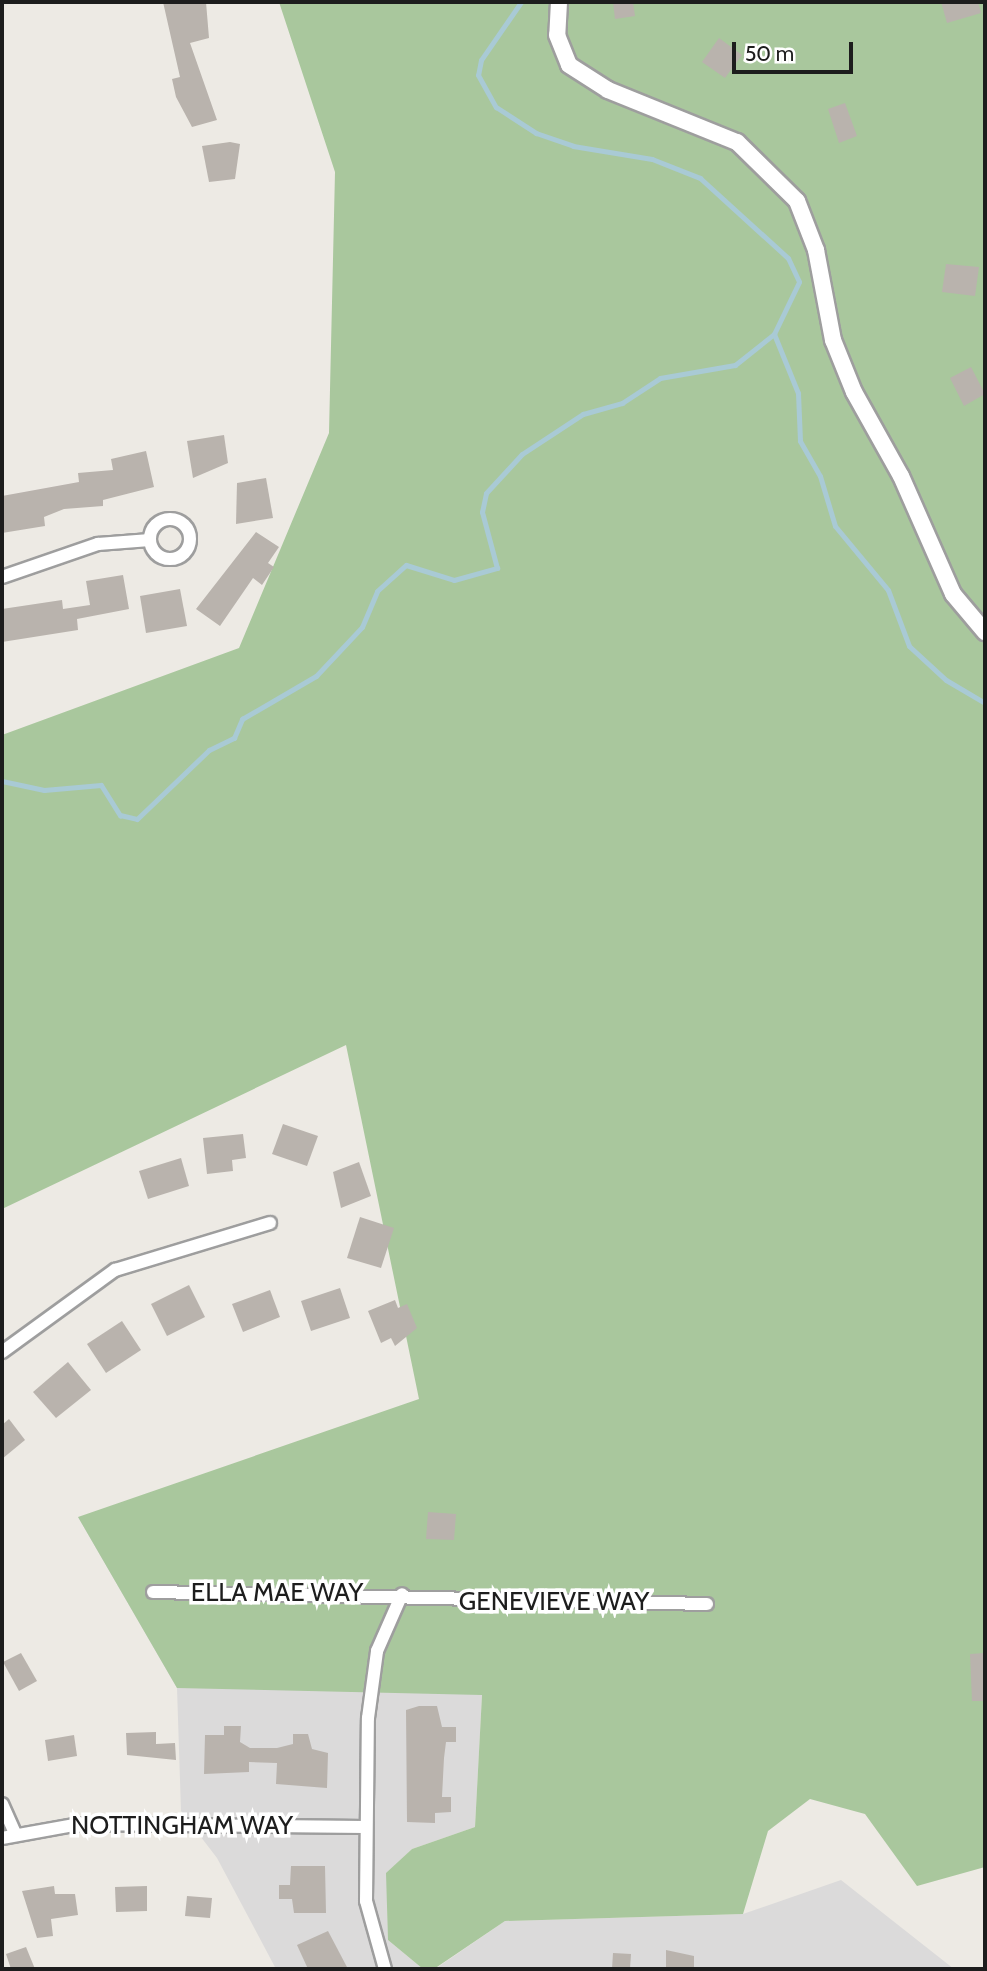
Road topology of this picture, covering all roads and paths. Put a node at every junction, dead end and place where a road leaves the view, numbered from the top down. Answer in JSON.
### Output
{"nodes":[{"id":1,"x":559,"y":2,"type":"edge"},
{"id":2,"x":150,"y":540,"type":"dead end"},
{"id":3,"x":2,"y":577,"type":"edge"},
{"id":4,"x":985,"y":632,"type":"edge"},
{"id":5,"x":270,"y":1223,"type":"dead end"},
{"id":6,"x":2,"y":1352,"type":"edge"},
{"id":7,"x":153,"y":1592,"type":"dead end"},
{"id":8,"x":402,"y":1594,"type":"junction"},
{"id":9,"x":707,"y":1604,"type":"dead end"},
{"id":10,"x":2,"y":1804,"type":"edge"},
{"id":11,"x":365,"y":1827,"type":"junction"},
{"id":12,"x":15,"y":1833,"type":"junction"},
{"id":13,"x":2,"y":1838,"type":"edge"},
{"id":14,"x":385,"y":1969,"type":"edge"}],
"edges":[{"from":1,"to":4,"type":"street"},
{"from":2,"to":3,"type":"street"},
{"from":5,"to":6,"type":"street"},
{"from":7,"to":8,"type":"street","name":"ELLA MAE WAY"},
{"from":8,"to":9,"type":"street","name":"GENEVIEVE WAY"},
{"from":8,"to":11,"type":"street"},
{"from":10,"to":12,"type":"street"},
{"from":11,"to":12,"type":"street","name":"NOTTINGHAM WAY"},
{"from":11,"to":14,"type":"street"},
{"from":12,"to":13,"type":"street","name":"NOTTINGHAM WAY"}]}
